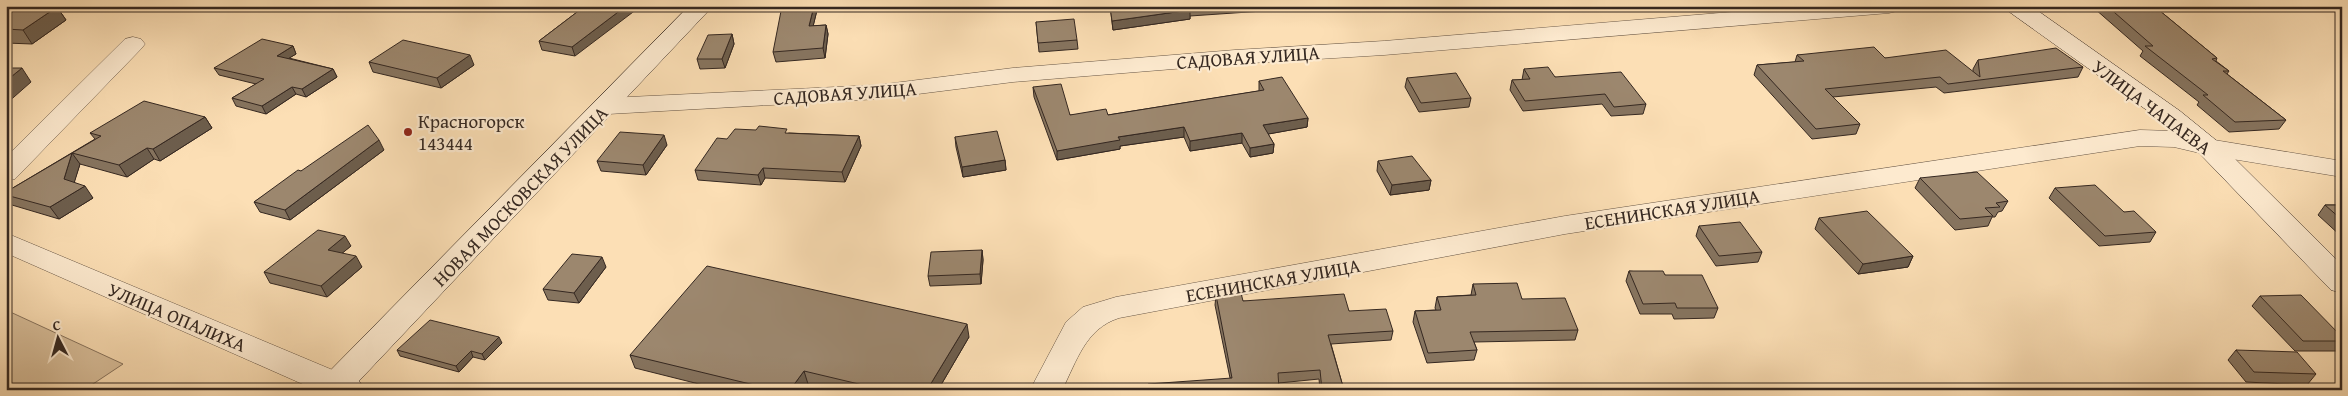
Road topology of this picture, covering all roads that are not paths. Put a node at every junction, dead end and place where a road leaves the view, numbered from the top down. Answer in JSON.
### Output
{"nodes":[{"id":1,"x":702,"y":6,"type":"edge"},
{"id":2,"x":1889,"y":6,"type":"edge"},
{"id":3,"x":2016,"y":6,"type":"edge"},
{"id":4,"x":133,"y":44,"type":"dead end"},
{"id":5,"x":608,"y":106,"type":"junction"},
{"id":6,"x":2208,"y":147,"type":"junction"},
{"id":7,"x":2342,"y":169,"type":"edge"},
{"id":8,"x":6,"y":173,"type":"edge"},
{"id":9,"x":6,"y":242,"type":"edge"},
{"id":10,"x":2342,"y":283,"type":"edge"},
{"id":11,"x":342,"y":387,"type":"edge"},
{"id":12,"x":1046,"y":390,"type":"edge"}],
"edges":[{"from":1,"to":5,"type":"street","name":"НОВАЯ МОСКОВСКАЯ УЛИЦА"},
{"from":2,"to":5,"type":"street","name":"САДОВАЯ УЛИЦА"},
{"from":3,"to":6,"type":"street","name":"УЛИЦА ЧАПАЕВА"},
{"from":4,"to":8,"type":"street"},
{"from":5,"to":11,"type":"street","name":"НОВАЯ МОСКОВСКАЯ УЛИЦА"},
{"from":6,"to":7,"type":"street","name":"ЕСЕНИНСКАЯ УЛИЦА"},
{"from":6,"to":10,"type":"street","name":"УЛИЦА ЧАПАЕВА"},
{"from":6,"to":12,"type":"street","name":"ЕСЕНИНСКАЯ УЛИЦА"},
{"from":9,"to":11,"type":"street","name":"УЛИЦА ОПАЛИХА"}]}
